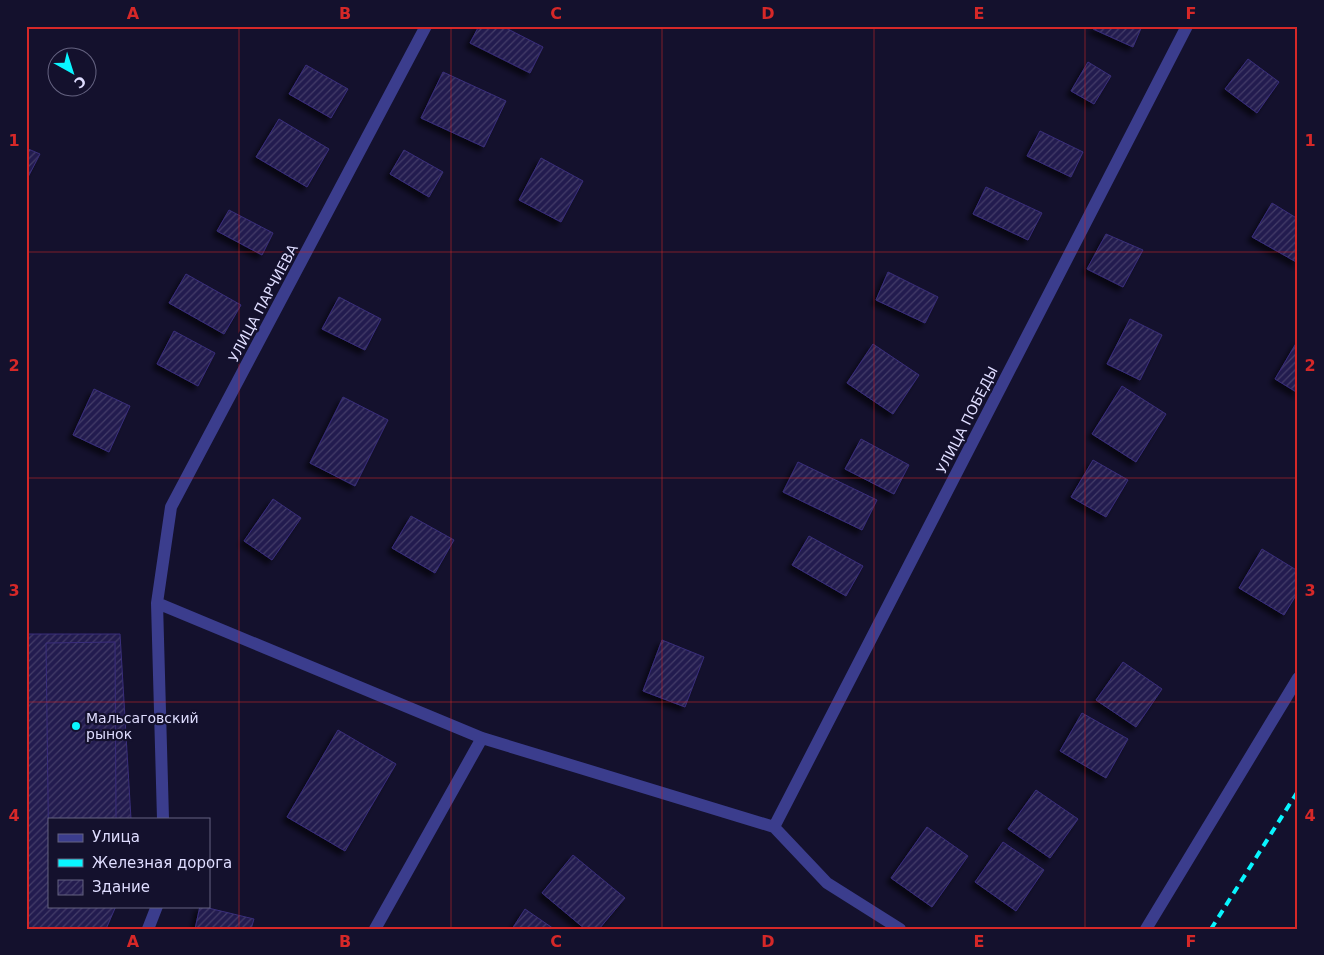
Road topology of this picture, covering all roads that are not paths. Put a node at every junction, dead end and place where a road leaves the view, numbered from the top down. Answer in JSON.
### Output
{"nodes":[{"id":1,"x":426,"y":26,"type":"edge"},
{"id":2,"x":1187,"y":26,"type":"edge"},
{"id":3,"x":157,"y":604,"type":"junction"},
{"id":4,"x":1298,"y":678,"type":"edge"},
{"id":5,"x":482,"y":738,"type":"junction"},
{"id":6,"x":163,"y":818,"type":"edge"},
{"id":7,"x":774,"y":827,"type":"junction"},
{"id":8,"x":155,"y":908,"type":"edge"},
{"id":9,"x":148,"y":929,"type":"edge"},
{"id":10,"x":374,"y":929,"type":"edge"},
{"id":11,"x":900,"y":929,"type":"edge"},
{"id":12,"x":1146,"y":929,"type":"edge"}],
"edges":[{"from":1,"to":3,"type":"street","name":"УЛИЦА ПАРЧИЕВА"},
{"from":2,"to":7,"type":"street","name":"УЛИЦА ПОБЕДЫ"},
{"from":3,"to":5,"type":"street"},
{"from":3,"to":6,"type":"street","name":"УЛИЦА ПАРЧИЕВА"},
{"from":4,"to":12,"type":"street"},
{"from":5,"to":7,"type":"street"},
{"from":5,"to":10,"type":"street"},
{"from":7,"to":11,"type":"street"},
{"from":8,"to":9,"type":"street"}]}
